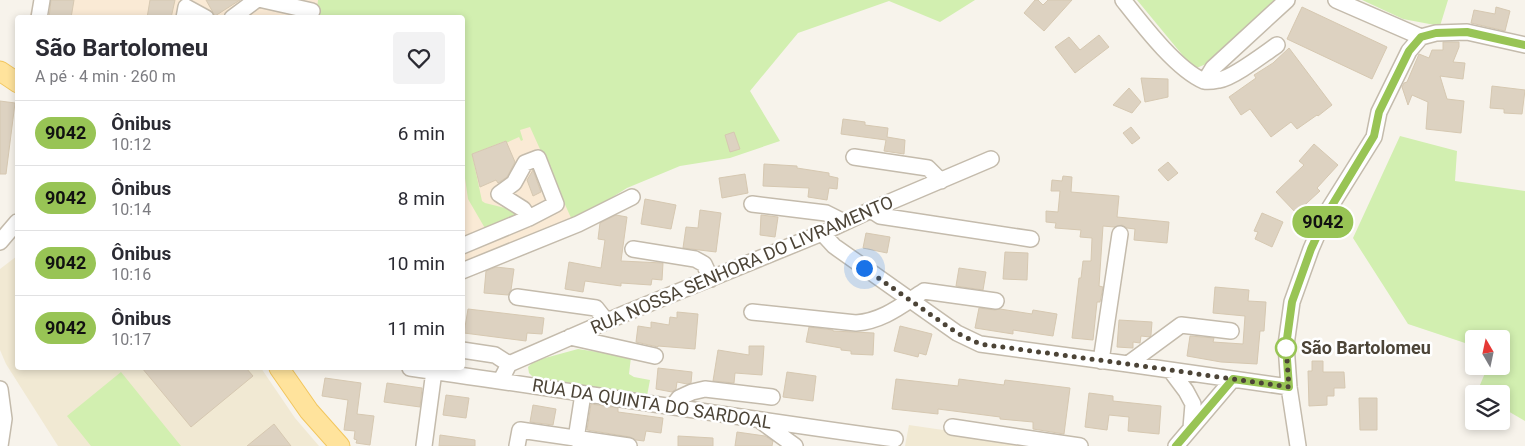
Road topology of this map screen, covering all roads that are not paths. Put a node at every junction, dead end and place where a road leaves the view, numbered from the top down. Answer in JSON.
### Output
{"nodes":[{"id":1,"x":42,"y":0,"type":"edge"},
{"id":2,"x":256,"y":0,"type":"edge"},
{"id":3,"x":263,"y":0,"type":"edge"},
{"id":4,"x":1123,"y":0,"type":"edge"},
{"id":5,"x":1287,"y":0,"type":"edge"},
{"id":6,"x":1336,"y":0,"type":"edge"},
{"id":7,"x":312,"y":9,"type":"edge"},
{"id":8,"x":40,"y":15,"type":"edge"},
{"id":9,"x":185,"y":15,"type":"edge"},
{"id":10,"x":201,"y":15,"type":"edge"},
{"id":11,"x":236,"y":15,"type":"edge"},
{"id":12,"x":1421,"y":37,"type":"junction"},
{"id":13,"x":1278,"y":45,"type":"dead end"},
{"id":14,"x":1525,"y":45,"type":"edge"},
{"id":15,"x":0,"y":71,"type":"edge"},
{"id":16,"x":15,"y":81,"type":"edge"},
{"id":17,"x":1205,"y":81,"type":"junction"},
{"id":18,"x":854,"y":158,"type":"dead end"},
{"id":19,"x":991,"y":159,"type":"dead end"},
{"id":20,"x":941,"y":181,"type":"junction"},
{"id":21,"x":632,"y":197,"type":"dead end"},
{"id":22,"x":752,"y":204,"type":"dead end"},
{"id":23,"x":871,"y":210,"type":"junction"},
{"id":24,"x":529,"y":218,"type":"dead end"},
{"id":25,"x":844,"y":222,"type":"junction"},
{"id":26,"x":15,"y":224,"type":"edge"},
{"id":27,"x":822,"y":233,"type":"junction"},
{"id":28,"x":1120,"y":234,"type":"dead end"},
{"id":29,"x":1031,"y":239,"type":"dead end"},
{"id":30,"x":0,"y":242,"type":"edge"},
{"id":31,"x":465,"y":245,"type":"edge"},
{"id":32,"x":633,"y":249,"type":"dead end"},
{"id":33,"x":465,"y":270,"type":"edge"},
{"id":34,"x":711,"y":279,"type":"junction"},
{"id":35,"x":517,"y":297,"type":"dead end"},
{"id":36,"x":910,"y":300,"type":"junction"},
{"id":37,"x":996,"y":301,"type":"dead end"},
{"id":38,"x":752,"y":312,"type":"dead end"},
{"id":39,"x":607,"y":322,"type":"junction"},
{"id":40,"x":1231,"y":331,"type":"dead end"},
{"id":41,"x":570,"y":337,"type":"junction"},
{"id":42,"x":465,"y":350,"type":"edge"},
{"id":43,"x":655,"y":356,"type":"dead end"},
{"id":44,"x":1101,"y":361,"type":"junction"},
{"id":45,"x":509,"y":364,"type":"junction"},
{"id":46,"x":1128,"y":364,"type":"junction"},
{"id":47,"x":280,"y":370,"type":"edge"},
{"id":48,"x":426,"y":370,"type":"edge"},
{"id":49,"x":434,"y":371,"type":"junction"},
{"id":50,"x":1171,"y":371,"type":"junction"},
{"id":51,"x":1233,"y":379,"type":"junction"},
{"id":52,"x":502,"y":380,"type":"junction"},
{"id":53,"x":1289,"y":387,"type":"junction"},
{"id":54,"x":0,"y":389,"type":"edge"},
{"id":55,"x":583,"y":394,"type":"junction"},
{"id":56,"x":772,"y":397,"type":"dead end"},
{"id":57,"x":672,"y":407,"type":"junction"},
{"id":58,"x":759,"y":420,"type":"junction"},
{"id":59,"x":952,"y":427,"type":"dead end"},
{"id":60,"x":1191,"y":428,"type":"junction"},
{"id":61,"x":576,"y":439,"type":"junction"},
{"id":62,"x":895,"y":439,"type":"dead end"},
{"id":63,"x":0,"y":446,"type":"edge"},
{"id":64,"x":340,"y":446,"type":"edge"},
{"id":65,"x":424,"y":446,"type":"edge"},
{"id":66,"x":517,"y":446,"type":"edge"},
{"id":67,"x":629,"y":446,"type":"edge"},
{"id":68,"x":795,"y":446,"type":"edge"},
{"id":69,"x":1080,"y":446,"type":"edge"},
{"id":70,"x":1176,"y":446,"type":"edge"},
{"id":71,"x":1298,"y":446,"type":"edge"}],
"edges":[{"from":1,"to":8,"type":"street"},
{"from":2,"to":11,"type":"street"},
{"from":3,"to":7,"type":"street"},
{"from":4,"to":17,"type":"street"},
{"from":5,"to":17,"type":"street"},
{"from":6,"to":12,"type":"street"},
{"from":9,"to":10,"type":"street"},
{"from":12,"to":14,"type":"street"},
{"from":12,"to":53,"type":"street"},
{"from":13,"to":17,"type":"street"},
{"from":15,"to":16,"type":"main road"},
{"from":18,"to":20,"type":"street"},
{"from":19,"to":20,"type":"street","name":"RUA NOSSA SENHORA DO LIVRAMENTO"},
{"from":20,"to":23,"type":"street","name":"RUA NOSSA SENHORA DO LIVRAMENTO"},
{"from":21,"to":33,"type":"street"},
{"from":22,"to":25,"type":"street"},
{"from":23,"to":25,"type":"street","name":"RUA NOSSA SENHORA DO LIVRAMENTO"},
{"from":23,"to":29,"type":"street"},
{"from":24,"to":31,"type":"street"},
{"from":25,"to":27,"type":"street","name":"RUA NOSSA SENHORA DO LIVRAMENTO"},
{"from":26,"to":30,"type":"street"},
{"from":27,"to":34,"type":"street","name":"RUA NOSSA SENHORA DO LIVRAMENTO"},
{"from":27,"to":36,"type":"street"},
{"from":28,"to":44,"type":"street"},
{"from":32,"to":34,"type":"street"},
{"from":34,"to":39,"type":"street","name":"RUA NOSSA SENHORA DO LIVRAMENTO"},
{"from":35,"to":39,"type":"street"},
{"from":36,"to":37,"type":"street"},
{"from":36,"to":38,"type":"street"},
{"from":36,"to":44,"type":"street"},
{"from":39,"to":41,"type":"street","name":"RUA NOSSA SENHORA DO LIVRAMENTO"},
{"from":40,"to":46,"type":"street"},
{"from":41,"to":43,"type":"street"},
{"from":41,"to":45,"type":"street","name":"RUA NOSSA SENHORA DO LIVRAMENTO"},
{"from":42,"to":45,"type":"street"},
{"from":44,"to":46,"type":"street"},
{"from":45,"to":52,"type":"street"},
{"from":46,"to":50,"type":"street"},
{"from":47,"to":64,"type":"main road"},
{"from":48,"to":49,"type":"street","name":"RUA DA QUINTA DO SARDOAL"},
{"from":49,"to":52,"type":"street","name":"RUA DA QUINTA DO SARDOAL"},
{"from":49,"to":65,"type":"street"},
{"from":50,"to":51,"type":"street"},
{"from":50,"to":60,"type":"street"},
{"from":51,"to":53,"type":"street"},
{"from":51,"to":60,"type":"street"},
{"from":52,"to":55,"type":"street","name":"RUA DA QUINTA DO SARDOAL"},
{"from":53,"to":71,"type":"street"},
{"from":54,"to":63,"type":"street"},
{"from":55,"to":57,"type":"street","name":"RUA DA QUINTA DO SARDOAL"},
{"from":55,"to":61,"type":"street"},
{"from":56,"to":57,"type":"street"},
{"from":57,"to":58,"type":"street","name":"RUA DA QUINTA DO SARDOAL"},
{"from":58,"to":62,"type":"street","name":"RUA DA QUINTA DO SARDOAL"},
{"from":58,"to":68,"type":"street"},
{"from":59,"to":69,"type":"street"},
{"from":60,"to":70,"type":"street"},
{"from":61,"to":66,"type":"street"},
{"from":61,"to":67,"type":"street"}]}
